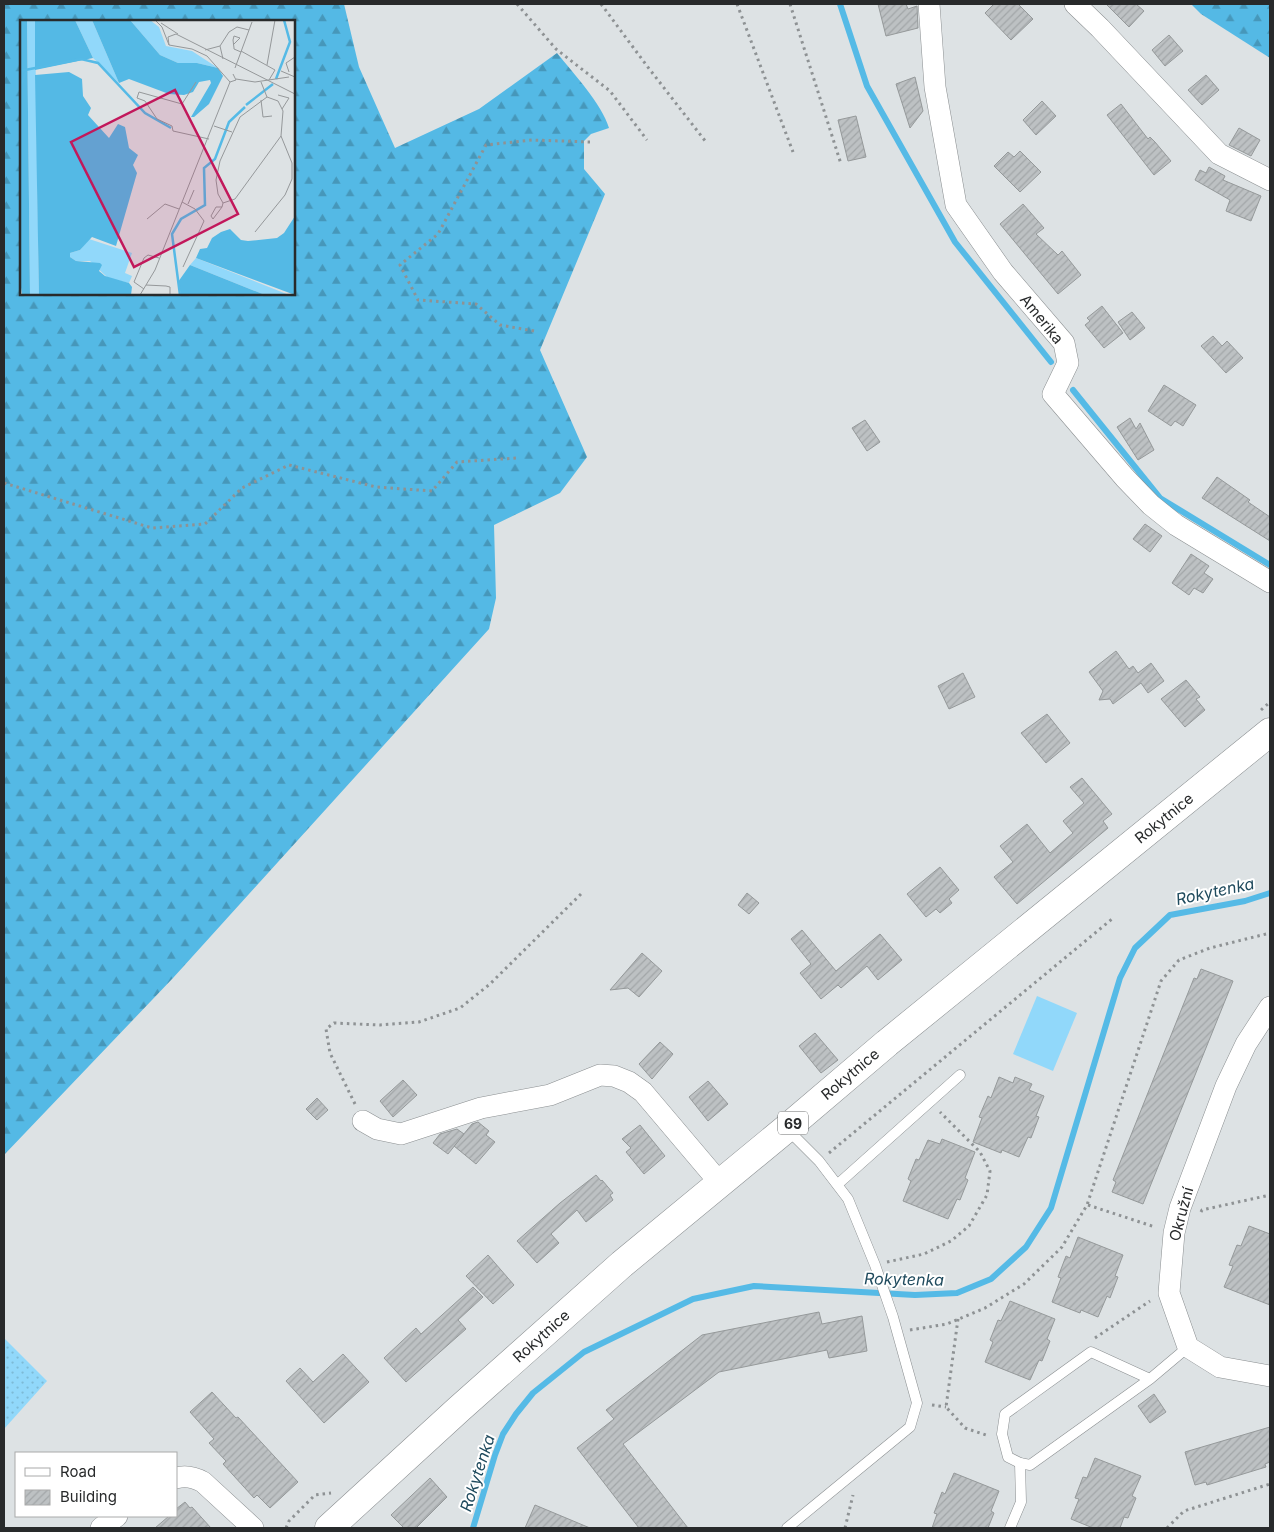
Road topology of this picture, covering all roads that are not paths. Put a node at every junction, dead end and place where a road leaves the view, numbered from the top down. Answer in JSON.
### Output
{"nodes":[{"id":1,"x":929,"y":4,"type":"edge"},
{"id":2,"x":1075,"y":4,"type":"edge"},
{"id":3,"x":1270,"y":180,"type":"edge"},
{"id":4,"x":1270,"y":582,"type":"edge"},
{"id":5,"x":1270,"y":732,"type":"edge"},
{"id":6,"x":1270,"y":1006,"type":"edge"},
{"id":7,"x":960,"y":1075,"type":"dead end"},
{"id":8,"x":363,"y":1122,"type":"road end"},
{"id":9,"x":787,"y":1128,"type":"junction"},
{"id":10,"x":720,"y":1183,"type":"junction"},
{"id":11,"x":838,"y":1184,"type":"junction"},
{"id":12,"x":1188,"y":1347,"type":"junction"},
{"id":13,"x":1270,"y":1376,"type":"edge"},
{"id":14,"x":1150,"y":1378,"type":"junction"},
{"id":15,"x":1020,"y":1462,"type":"junction"},
{"id":16,"x":178,"y":1477,"type":"edge"},
{"id":17,"x":115,"y":1517,"type":"edge"},
{"id":18,"x":101,"y":1528,"type":"edge"},
{"id":19,"x":253,"y":1528,"type":"edge"},
{"id":20,"x":329,"y":1528,"type":"edge"},
{"id":21,"x":788,"y":1528,"type":"edge"},
{"id":22,"x":1010,"y":1528,"type":"edge"}],
"edges":[{"from":1,"to":4,"type":"street","name":"Amerika"},
{"from":2,"to":3,"type":"street"},
{"from":5,"to":9,"type":"main road","name":"Rokytnice","number":"69"},
{"from":6,"to":12,"type":"street","name":"Okružní"},
{"from":7,"to":11,"type":"lane"},
{"from":8,"to":10,"type":"street"},
{"from":9,"to":10,"type":"main road","name":"Rokytnice","number":"69"},
{"from":9,"to":11,"type":"lane"},
{"from":10,"to":20,"type":"main road","name":"Rokytnice","number":"69"},
{"from":11,"to":21,"type":"lane"},
{"from":12,"to":13,"type":"street"},
{"from":12,"to":14,"type":"lane"},
{"from":14,"to":15,"type":"lane"},
{"from":14,"to":15,"type":"lane"},
{"from":15,"to":22,"type":"lane"},
{"from":16,"to":19,"type":"street"},
{"from":17,"to":18,"type":"street"}]}
